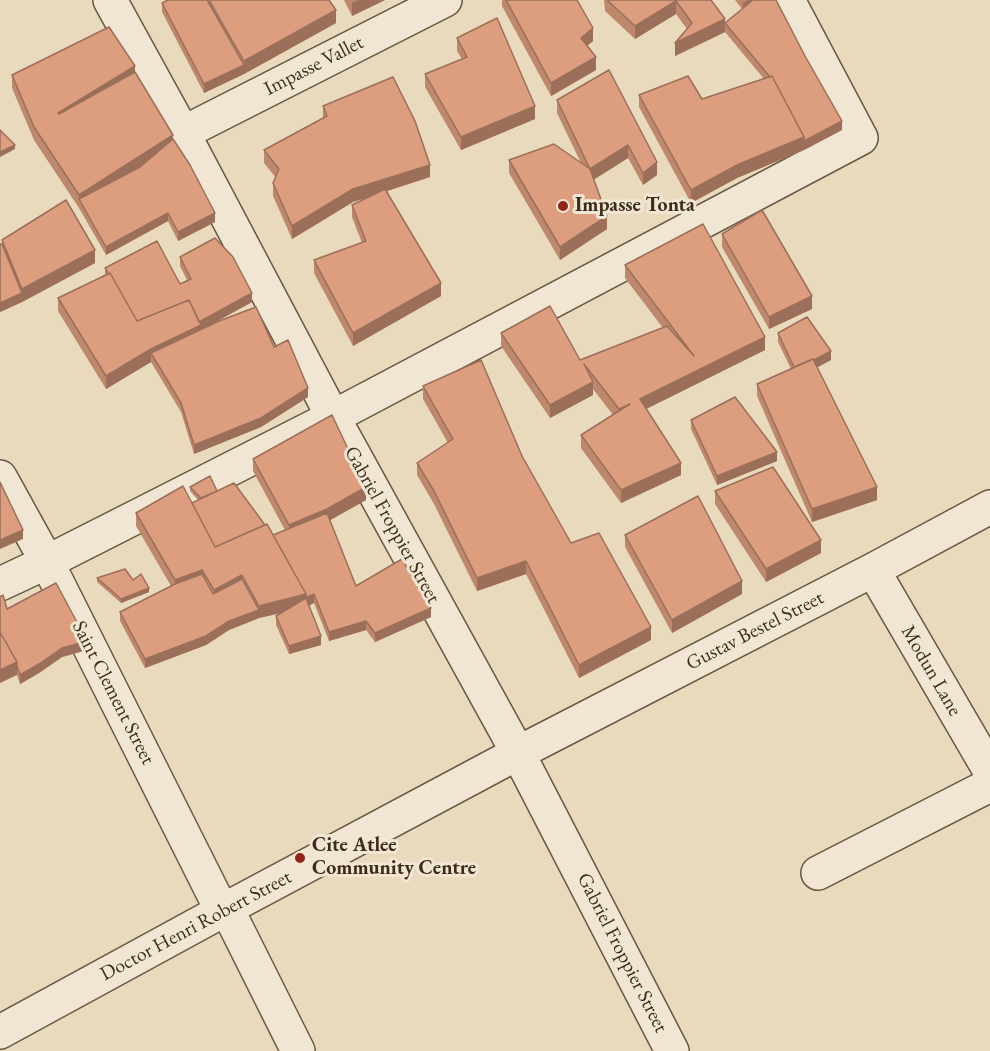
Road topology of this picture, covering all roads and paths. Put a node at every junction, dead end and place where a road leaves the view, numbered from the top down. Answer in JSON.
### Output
{"nodes":[{"id":1,"x":110,"y":0,"type":"edge"},
{"id":2,"x":445,"y":0,"type":"edge"},
{"id":3,"x":788,"y":0,"type":"edge"},
{"id":4,"x":183,"y":133,"type":"junction"},
{"id":5,"x":333,"y":417,"type":"junction"},
{"id":6,"x":0,"y":477,"type":"edge"},
{"id":7,"x":990,"y":507,"type":"edge"},
{"id":8,"x":47,"y":562,"type":"junction"},
{"id":9,"x":873,"y":570,"type":"junction"},
{"id":10,"x":0,"y":584,"type":"edge"},
{"id":11,"x":518,"y":753,"type":"junction"},
{"id":12,"x":990,"y":771,"type":"edge"},
{"id":13,"x":990,"y":785,"type":"edge"},
{"id":14,"x":818,"y":873,"type":"dead end"},
{"id":15,"x":224,"y":910,"type":"junction"},
{"id":16,"x":0,"y":1032,"type":"edge"},
{"id":17,"x":298,"y":1051,"type":"edge"},
{"id":18,"x":672,"y":1051,"type":"edge"}],
"edges":[{"from":1,"to":4,"type":"street","name":"Gabriel Froppier Street"},
{"from":2,"to":4,"type":"street","name":"Impasse Vallet"},
{"from":3,"to":5,"type":"street"},
{"from":4,"to":5,"type":"street","name":"Gabriel Froppier Street"},
{"from":5,"to":8,"type":"street"},
{"from":5,"to":11,"type":"street","name":"Gabriel Froppier Street"},
{"from":6,"to":8,"type":"street","name":"Saint Clement Street"},
{"from":7,"to":9,"type":"street","name":"Gustav Bestel Street"},
{"from":8,"to":10,"type":"street"},
{"from":8,"to":15,"type":"street","name":"Saint Clement Street"},
{"from":9,"to":11,"type":"street","name":"Gustav Bestel Street"},
{"from":9,"to":12,"type":"street","name":"Modun Lane"},
{"from":11,"to":15,"type":"street","name":"Doctor Henri Robert Street"},
{"from":11,"to":18,"type":"street","name":"Gabriel Froppier Street"},
{"from":13,"to":14,"type":"street"},
{"from":15,"to":16,"type":"street","name":"Doctor Henri Robert Street"},
{"from":15,"to":17,"type":"street","name":"Saint Clement Street"}]}
